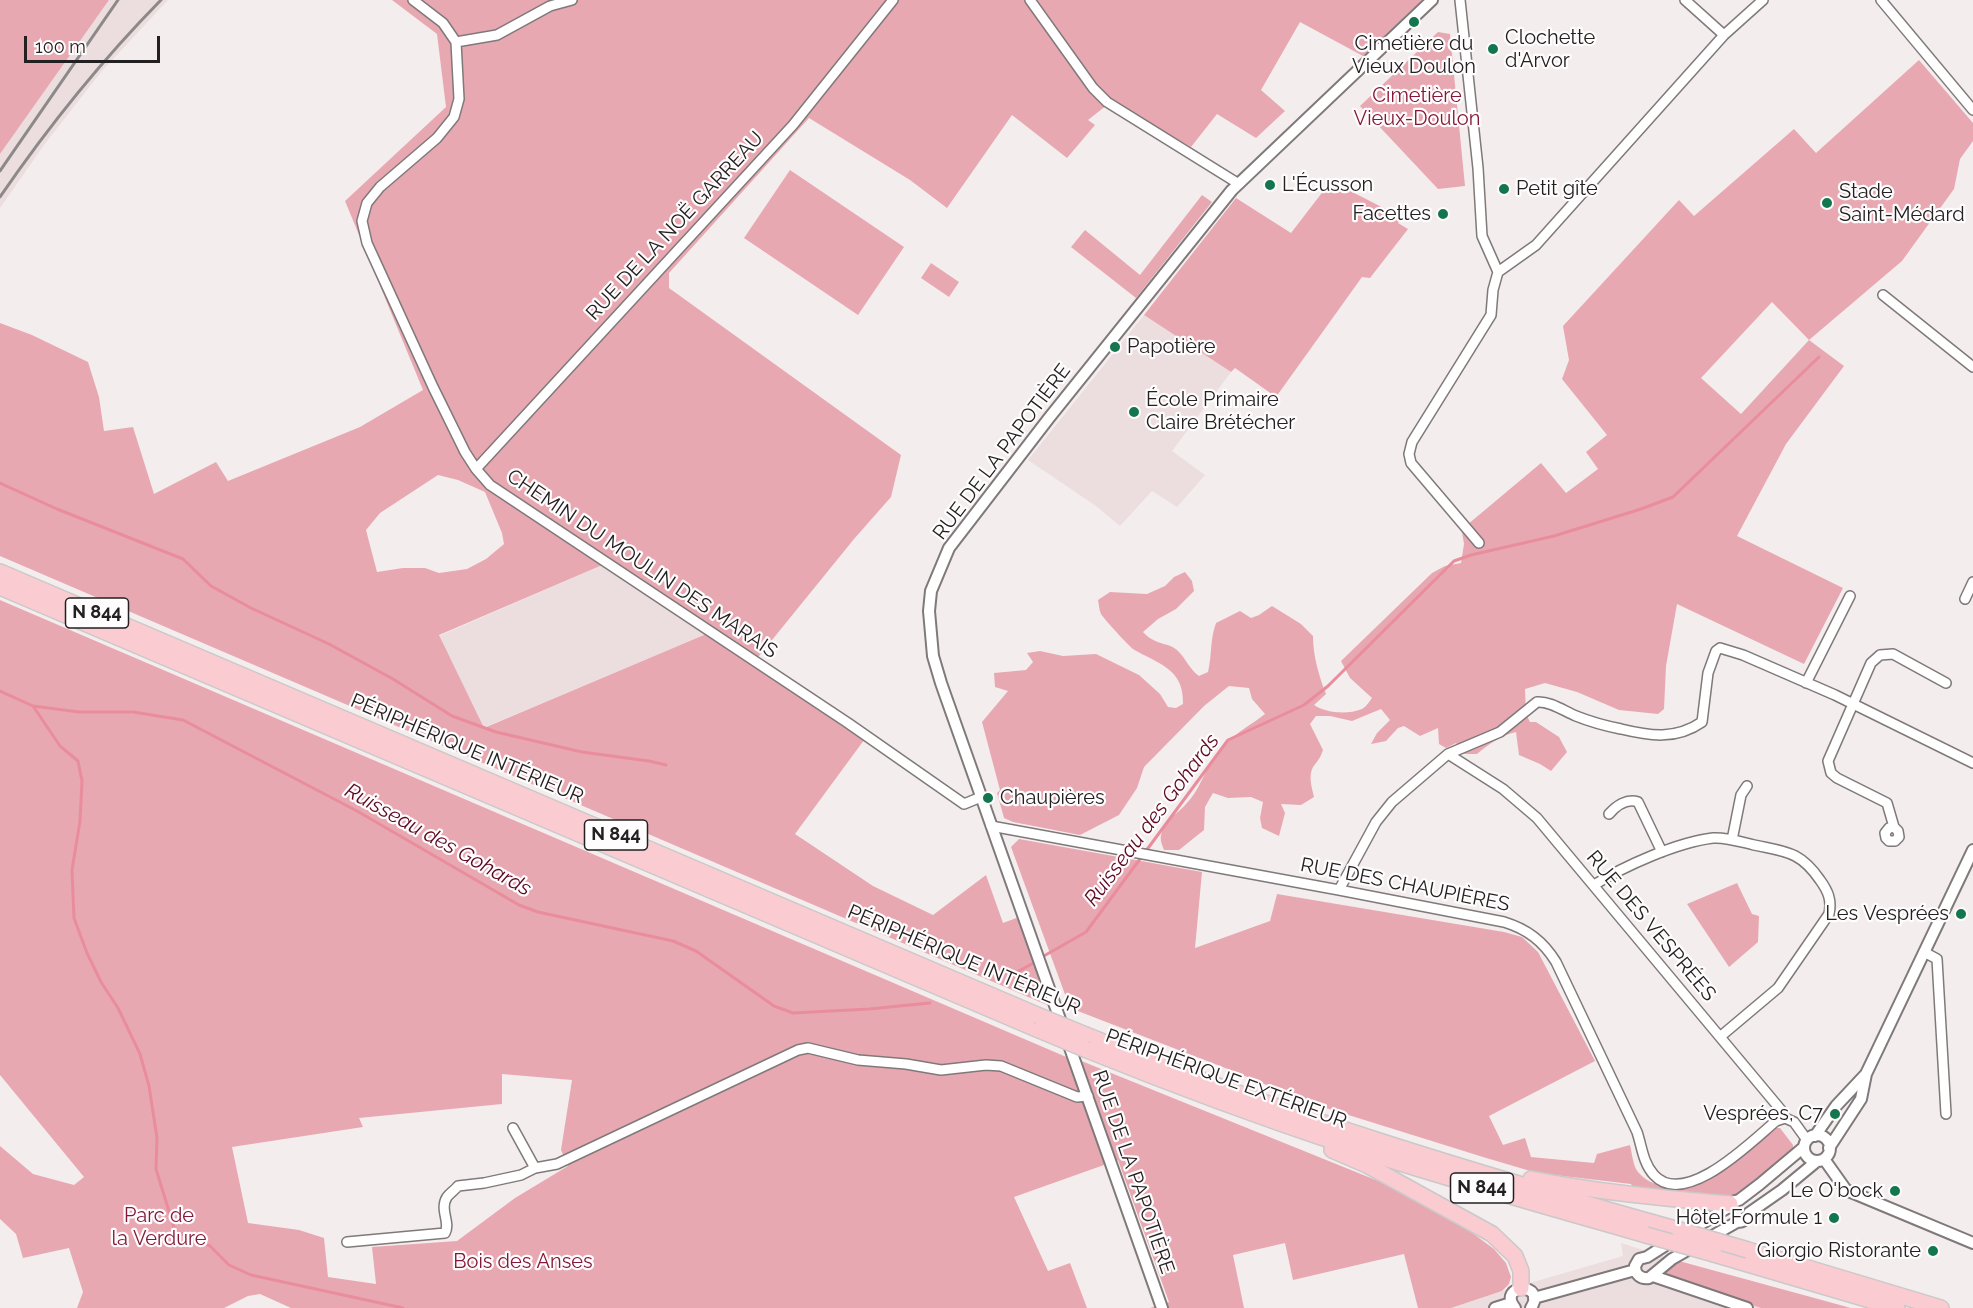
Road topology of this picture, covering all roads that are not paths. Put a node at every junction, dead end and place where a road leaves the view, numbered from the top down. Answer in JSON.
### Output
{"nodes":[{"id":1,"x":413,"y":0,"type":"edge"},
{"id":2,"x":572,"y":0,"type":"edge"},
{"id":3,"x":893,"y":0,"type":"edge"},
{"id":4,"x":1030,"y":0,"type":"edge"},
{"id":5,"x":1432,"y":0,"type":"edge"},
{"id":6,"x":1460,"y":0,"type":"edge"},
{"id":7,"x":1685,"y":0,"type":"edge"},
{"id":8,"x":1763,"y":0,"type":"edge"},
{"id":9,"x":1881,"y":0,"type":"edge"},
{"id":10,"x":1724,"y":35,"type":"junction"},
{"id":11,"x":456,"y":42,"type":"junction"},
{"id":12,"x":1973,"y":110,"type":"edge"},
{"id":13,"x":1239,"y":184,"type":"junction"},
{"id":14,"x":1498,"y":272,"type":"junction"},
{"id":15,"x":1883,"y":296,"type":"dead end"},
{"id":16,"x":1973,"y":367,"type":"edge"},
{"id":17,"x":476,"y":469,"type":"junction"},
{"id":18,"x":1479,"y":543,"type":"dead end"},
{"id":19,"x":0,"y":572,"type":"edge"},
{"id":20,"x":1973,"y":582,"type":"edge"},
{"id":21,"x":0,"y":587,"type":"edge"},
{"id":22,"x":1850,"y":596,"type":"dead end"},
{"id":23,"x":1965,"y":599,"type":"dead end"},
{"id":24,"x":1806,"y":683,"type":"junction"},
{"id":25,"x":1947,"y":683,"type":"dead end"},
{"id":26,"x":1852,"y":704,"type":"junction"},
{"id":27,"x":1449,"y":754,"type":"junction"},
{"id":28,"x":1973,"y":762,"type":"edge"},
{"id":29,"x":1746,"y":786,"type":"dead end"},
{"id":30,"x":981,"y":797,"type":"junction"},
{"id":31,"x":1609,"y":814,"type":"dead end"},
{"id":32,"x":991,"y":826,"type":"junction"},
{"id":33,"x":1894,"y":827,"type":"dead end"},
{"id":34,"x":1732,"y":840,"type":"junction"},
{"id":35,"x":1973,"y":850,"type":"edge"},
{"id":36,"x":1662,"y":852,"type":"junction"},
{"id":37,"x":1594,"y":885,"type":"junction"},
{"id":38,"x":1339,"y":890,"type":"junction"},
{"id":39,"x":1924,"y":952,"type":"junction"},
{"id":40,"x":1038,"y":1022,"type":"junction"},
{"id":41,"x":1721,"y":1036,"type":"junction"},
{"id":42,"x":1086,"y":1042,"type":"junction"},
{"id":43,"x":1866,"y":1074,"type":"junction"},
{"id":44,"x":1088,"y":1096,"type":"junction"},
{"id":45,"x":1946,"y":1114,"type":"dead end"},
{"id":46,"x":1785,"y":1118,"type":"junction"},
{"id":47,"x":513,"y":1128,"type":"dead end"},
{"id":48,"x":1319,"y":1137,"type":"junction"},
{"id":49,"x":1809,"y":1141,"type":"junction"},
{"id":50,"x":1829,"y":1148,"type":"junction"},
{"id":51,"x":1820,"y":1160,"type":"junction"},
{"id":52,"x":535,"y":1168,"type":"junction"},
{"id":53,"x":1497,"y":1179,"type":"junction"},
{"id":54,"x":1732,"y":1204,"type":"junction"},
{"id":55,"x":1749,"y":1213,"type":"junction"},
{"id":56,"x":1737,"y":1222,"type":"junction"},
{"id":57,"x":347,"y":1242,"type":"dead end"},
{"id":58,"x":1973,"y":1243,"type":"edge"},
{"id":59,"x":1647,"y":1257,"type":"junction"},
{"id":60,"x":1635,"y":1270,"type":"junction"},
{"id":61,"x":1655,"y":1273,"type":"junction"},
{"id":62,"x":1521,"y":1288,"type":"junction"},
{"id":63,"x":1532,"y":1303,"type":"edge"},
{"id":64,"x":1513,"y":1306,"type":"edge"},
{"id":65,"x":1162,"y":1308,"type":"edge"},
{"id":66,"x":1495,"y":1308,"type":"edge"},
{"id":67,"x":1747,"y":1308,"type":"edge"},
{"id":68,"x":1897,"y":1308,"type":"edge"},
{"id":69,"x":1941,"y":1308,"type":"edge"}],
"edges":[{"from":1,"to":11,"type":"street"},
{"from":2,"to":11,"type":"street"},
{"from":3,"to":17,"type":"street","name":"RUE DE LA NOË GARREAU"},
{"from":4,"to":13,"type":"street"},
{"from":5,"to":13,"type":"street","name":"RUE DE LA PAPOTIÈRE"},
{"from":6,"to":14,"type":"street"},
{"from":7,"to":10,"type":"street"},
{"from":8,"to":10,"type":"street"},
{"from":9,"to":12,"type":"street"},
{"from":10,"to":14,"type":"street"},
{"from":11,"to":17,"type":"street","name":"CHEMIN DU MOULIN DES MARAIS"},
{"from":13,"to":30,"type":"street","name":"RUE DE LA PAPOTIÈRE"},
{"from":14,"to":18,"type":"street"},
{"from":15,"to":16,"type":"street"},
{"from":17,"to":30,"type":"street","name":"CHEMIN DU MOULIN DES MARAIS"},
{"from":19,"to":40,"type":"highway","name":"PÉRIPHÉRIQUE INTÉRIEUR","number":"N 844"},
{"from":20,"to":23,"type":"street"},
{"from":21,"to":40,"type":"highway","number":"N 844"},
{"from":22,"to":24,"type":"street"},
{"from":24,"to":26,"type":"street"},
{"from":24,"to":27,"type":"street"},
{"from":25,"to":26,"type":"street"},
{"from":26,"to":28,"type":"street"},
{"from":26,"to":33,"type":"street"},
{"from":27,"to":37,"type":"street","name":"RUE DES VESPRÉES"},
{"from":27,"to":38,"type":"street"},
{"from":29,"to":34,"type":"street"},
{"from":30,"to":32,"type":"street","name":"RUE DE LA PAPOTIÈRE"},
{"from":31,"to":36,"type":"street"},
{"from":32,"to":38,"type":"street","name":"RUE DES CHAUPIÈRES"},
{"from":32,"to":44,"type":"street","name":"RUE DE LA PAPOTIÈRE"},
{"from":34,"to":36,"type":"street"},
{"from":34,"to":41,"type":"street"},
{"from":35,"to":39,"type":"street"},
{"from":36,"to":37,"type":"street"},
{"from":37,"to":41,"type":"street","name":"RUE DES VESPRÉES"},
{"from":38,"to":46,"type":"street","name":"RUE DES CHAUPIÈRES"},
{"from":39,"to":43,"type":"street"},
{"from":39,"to":45,"type":"street"},
{"from":40,"to":42,"type":"highway","name":"PÉRIPHÉRIQUE INTÉRIEUR","number":"N 844","bridge":true},
{"from":41,"to":46,"type":"street","name":"RUE DES VESPRÉES"},
{"from":42,"to":48,"type":"highway","name":"PÉRIPHÉRIQUE EXTÉRIEUR","number":"N 844"},
{"from":42,"to":53,"type":"highway","name":"PÉRIPHÉRIQUE INTÉRIEUR","number":"N 844"},
{"from":43,"to":49,"type":"street"},
{"from":43,"to":50,"type":"street"},
{"from":44,"to":52,"type":"street"},
{"from":44,"to":65,"type":"street","name":"RUE DE LA PAPOTIÈRE"},
{"from":46,"to":49,"type":"street","name":"RUE DES VESPRÉES"},
{"from":47,"to":52,"type":"street"},
{"from":48,"to":62,"type":"highway"},
{"from":48,"to":68,"type":"highway","name":"PÉRIPHÉRIQUE EXTÉRIEUR","number":"N 844","bridge":true},
{"from":49,"to":50,"type":"street"},
{"from":49,"to":51,"type":"street"},
{"from":49,"to":54,"type":"street"},
{"from":50,"to":51,"type":"street"},
{"from":51,"to":55,"type":"street"},
{"from":51,"to":58,"type":"street"},
{"from":52,"to":57,"type":"street"},
{"from":53,"to":54,"type":"highway"},
{"from":53,"to":69,"type":"highway","name":"PÉRIPHÉRIQUE INTÉRIEUR","number":"N 844","bridge":true},
{"from":54,"to":55,"type":"street"},
{"from":54,"to":56,"type":"street"},
{"from":54,"to":59,"type":"street"},
{"from":55,"to":56,"type":"street"},
{"from":56,"to":61,"type":"street"},
{"from":59,"to":60,"type":"street"},
{"from":59,"to":61,"type":"street"},
{"from":60,"to":61,"type":"street"},
{"from":60,"to":63,"type":"street"},
{"from":61,"to":67,"type":"street"},
{"from":62,"to":63,"type":"street"},
{"from":62,"to":64,"type":"street"},
{"from":64,"to":66,"type":"street"}]}
